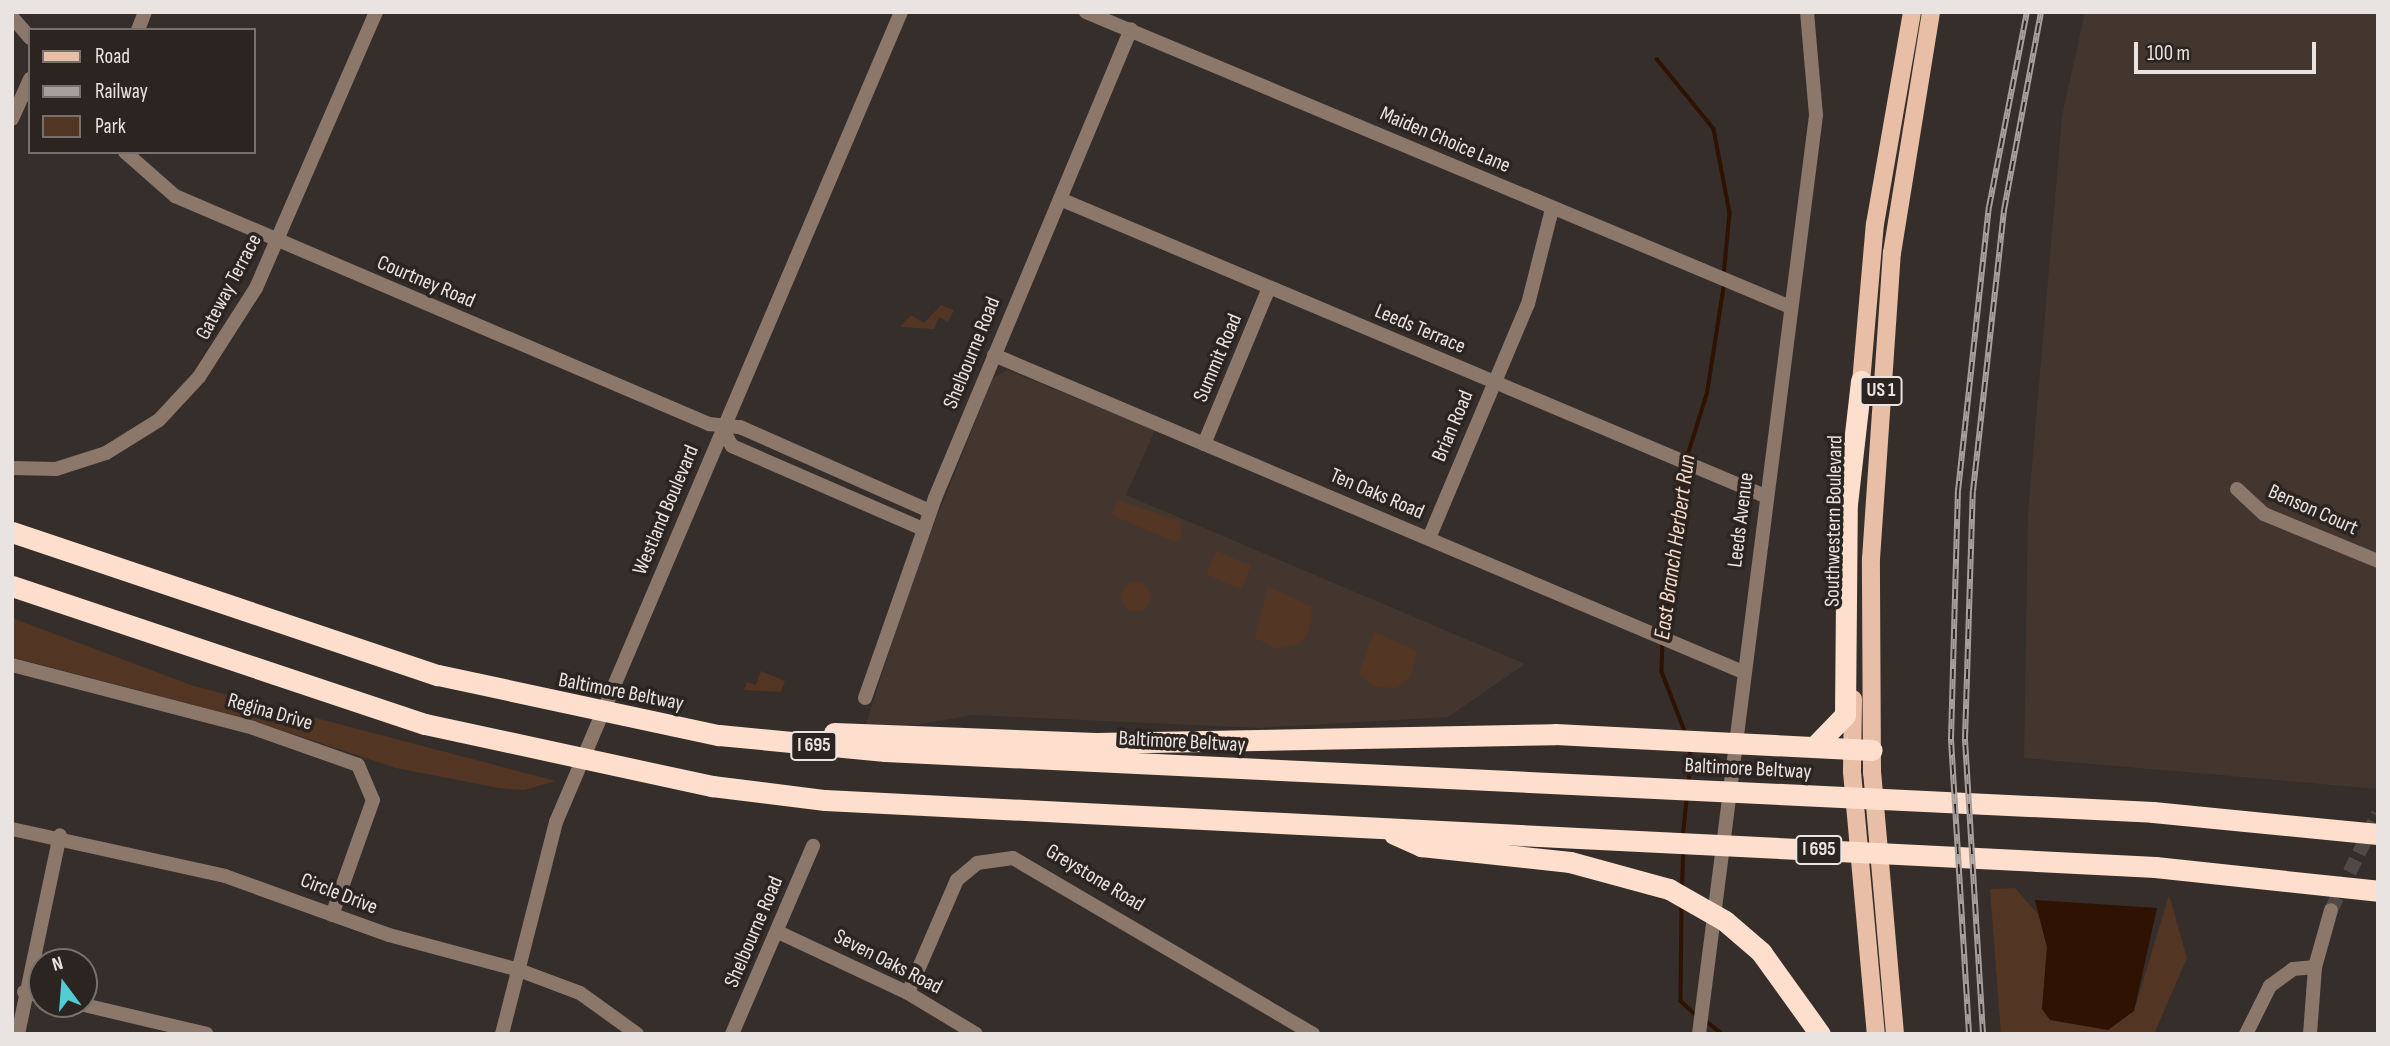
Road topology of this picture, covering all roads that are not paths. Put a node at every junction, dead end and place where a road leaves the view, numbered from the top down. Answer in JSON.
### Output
{"nodes":[{"id":1,"x":376,"y":12,"type":"edge"},
{"id":2,"x":901,"y":12,"type":"edge"},
{"id":3,"x":1086,"y":12,"type":"edge"},
{"id":4,"x":1807,"y":12,"type":"edge"},
{"id":5,"x":1912,"y":12,"type":"edge"},
{"id":6,"x":1931,"y":12,"type":"edge"},
{"id":7,"x":12,"y":17,"type":"edge"},
{"id":8,"x":1130,"y":29,"type":"junction"},
{"id":9,"x":28,"y":36,"type":"edge"},
{"id":10,"x":28,"y":83,"type":"edge"},
{"id":11,"x":12,"y":119,"type":"edge"},
{"id":12,"x":127,"y":154,"type":"edge"},
{"id":13,"x":1060,"y":199,"type":"junction"},
{"id":14,"x":1552,"y":209,"type":"junction"},
{"id":15,"x":278,"y":242,"type":"junction"},
{"id":16,"x":1269,"y":288,"type":"junction"},
{"id":17,"x":1788,"y":306,"type":"junction"},
{"id":18,"x":994,"y":355,"type":"junction"},
{"id":19,"x":1861,"y":381,"type":"junction"},
{"id":20,"x":1494,"y":383,"type":"junction"},
{"id":21,"x":723,"y":430,"type":"junction"},
{"id":22,"x":1204,"y":444,"type":"junction"},
{"id":23,"x":12,"y":468,"type":"edge"},
{"id":24,"x":2237,"y":489,"type":"dead end"},
{"id":25,"x":1765,"y":496,"type":"junction"},
{"id":26,"x":930,"y":510,"type":"junction"},
{"id":27,"x":923,"y":529,"type":"junction"},
{"id":28,"x":12,"y":532,"type":"edge"},
{"id":29,"x":1429,"y":538,"type":"junction"},
{"id":30,"x":2378,"y":561,"type":"edge"},
{"id":31,"x":12,"y":586,"type":"edge"},
{"id":32,"x":12,"y":665,"type":"edge"},
{"id":33,"x":1743,"y":671,"type":"junction"},
{"id":34,"x":865,"y":698,"type":"dead end"},
{"id":35,"x":780,"y":742,"type":"junction"},
{"id":36,"x":1815,"y":746,"type":"junction"},
{"id":37,"x":1862,"y":750,"type":"junction"},
{"id":38,"x":1383,"y":828,"type":"junction"},
{"id":39,"x":12,"y":829,"type":"edge"},
{"id":40,"x":2378,"y":834,"type":"edge"},
{"id":41,"x":60,"y":835,"type":"junction"},
{"id":42,"x":813,"y":846,"type":"dead end"},
{"id":43,"x":2377,"y":891,"type":"edge"},
{"id":44,"x":2331,"y":910,"type":"tunnel mouth"},
{"id":45,"x":332,"y":915,"type":"junction"},
{"id":46,"x":778,"y":932,"type":"junction"},
{"id":47,"x":2315,"y":967,"type":"junction"},
{"id":48,"x":516,"y":969,"type":"junction"},
{"id":49,"x":24,"y":992,"type":"junction"},
{"id":50,"x":28,"y":993,"type":"edge"},
{"id":51,"x":908,"y":993,"type":"junction"},
{"id":52,"x":98,"y":1008,"type":"edge"},
{"id":53,"x":1700,"y":1030,"type":"edge"},
{"id":54,"x":18,"y":1034,"type":"edge"},
{"id":55,"x":207,"y":1034,"type":"edge"},
{"id":56,"x":502,"y":1034,"type":"edge"},
{"id":57,"x":637,"y":1034,"type":"edge"},
{"id":58,"x":732,"y":1034,"type":"edge"},
{"id":59,"x":976,"y":1034,"type":"edge"},
{"id":60,"x":1313,"y":1034,"type":"edge"},
{"id":61,"x":1820,"y":1034,"type":"edge"},
{"id":62,"x":1876,"y":1034,"type":"edge"},
{"id":63,"x":1895,"y":1034,"type":"edge"},
{"id":64,"x":2246,"y":1034,"type":"edge"},
{"id":65,"x":2310,"y":1034,"type":"edge"}],
"edges":[{"from":1,"to":15,"type":"street","name":"Gateway Terrace"},
{"from":2,"to":21,"type":"street","name":"Westland Boulevard"},
{"from":3,"to":8,"type":"street","name":"Maiden Choice Lane"},
{"from":4,"to":17,"type":"street","name":"Leeds Avenue"},
{"from":5,"to":19,"type":"main road","name":"Southwestern Boulevard","number":"US 1"},
{"from":6,"to":37,"type":"main road","name":"Southwestern Boulevard","number":"US 1"},
{"from":7,"to":9,"type":"street"},
{"from":8,"to":13,"type":"street","name":"Shelbourne Road"},
{"from":8,"to":14,"type":"street","name":"Maiden Choice Lane"},
{"from":10,"to":11,"type":"street"},
{"from":12,"to":15,"type":"street","name":"Courtney Road"},
{"from":13,"to":16,"type":"street","name":"Leeds Terrace"},
{"from":13,"to":18,"type":"street","name":"Shelbourne Road"},
{"from":14,"to":17,"type":"street","name":"Maiden Choice Lane"},
{"from":14,"to":20,"type":"street","name":"Brian Road"},
{"from":15,"to":21,"type":"street","name":"Courtney Road"},
{"from":15,"to":23,"type":"street","name":"Gateway Terrace"},
{"from":16,"to":20,"type":"street","name":"Leeds Terrace"},
{"from":16,"to":22,"type":"street","name":"Summit Road"},
{"from":17,"to":25,"type":"street","name":"Leeds Avenue"},
{"from":18,"to":22,"type":"street","name":"Ten Oaks Road"},
{"from":18,"to":26,"type":"street","name":"Shelbourne Road"},
{"from":19,"to":36,"type":"highway"},
{"from":19,"to":37,"type":"main road","name":"Southwestern Boulevard","number":"US 1"},
{"from":20,"to":25,"type":"street","name":"Leeds Terrace"},
{"from":20,"to":29,"type":"street","name":"Brian Road"},
{"from":21,"to":26,"type":"street","name":"Courtney Road"},
{"from":21,"to":27,"type":"street","name":"Courtney Road"},
{"from":21,"to":48,"type":"street","name":"Westland Boulevard"},
{"from":22,"to":29,"type":"street","name":"Ten Oaks Road"},
{"from":24,"to":30,"type":"street","name":"Benson Court"},
{"from":25,"to":33,"type":"street","name":"Leeds Avenue"},
{"from":26,"to":27,"type":"street","name":"Shelbourne Road"},
{"from":27,"to":34,"type":"street","name":"Shelbourne Road"},
{"from":28,"to":35,"type":"highway","name":"Baltimore Beltway","number":"I 695"},
{"from":29,"to":33,"type":"street","name":"Ten Oaks Road"},
{"from":31,"to":38,"type":"highway","number":"I 695"},
{"from":32,"to":45,"type":"street","name":"Regina Drive"},
{"from":33,"to":53,"type":"street","name":"Leeds Avenue"},
{"from":35,"to":36,"type":"highway"},
{"from":35,"to":40,"type":"highway","name":"Baltimore Beltway","number":"I 695"},
{"from":36,"to":37,"type":"highway"},
{"from":37,"to":62,"type":"main road","name":"Southwestern Boulevard","number":"US 1"},
{"from":37,"to":63,"type":"main road","name":"Southwestern Boulevard","number":"US 1"},
{"from":38,"to":43,"type":"highway","number":"I 695"},
{"from":38,"to":61,"type":"highway"},
{"from":39,"to":41,"type":"street","name":"Circle Drive"},
{"from":41,"to":45,"type":"street","name":"Circle Drive"},
{"from":41,"to":49,"type":"street"},
{"from":42,"to":46,"type":"street","name":"Shelbourne Road"},
{"from":44,"to":47,"type":"street"},
{"from":45,"to":48,"type":"street","name":"Circle Drive"},
{"from":46,"to":51,"type":"street","name":"Seven Oaks Road"},
{"from":46,"to":58,"type":"street","name":"Shelbourne Road"},
{"from":47,"to":64,"type":"street"},
{"from":47,"to":65,"type":"street"},
{"from":48,"to":56,"type":"street","name":"Westland Boulevard"},
{"from":48,"to":57,"type":"street","name":"Circle Drive"},
{"from":49,"to":50,"type":"street"},
{"from":49,"to":54,"type":"street"},
{"from":51,"to":59,"type":"street","name":"Seven Oaks Road"},
{"from":51,"to":60,"type":"street","name":"Greystone Road"},
{"from":52,"to":55,"type":"street"}]}
